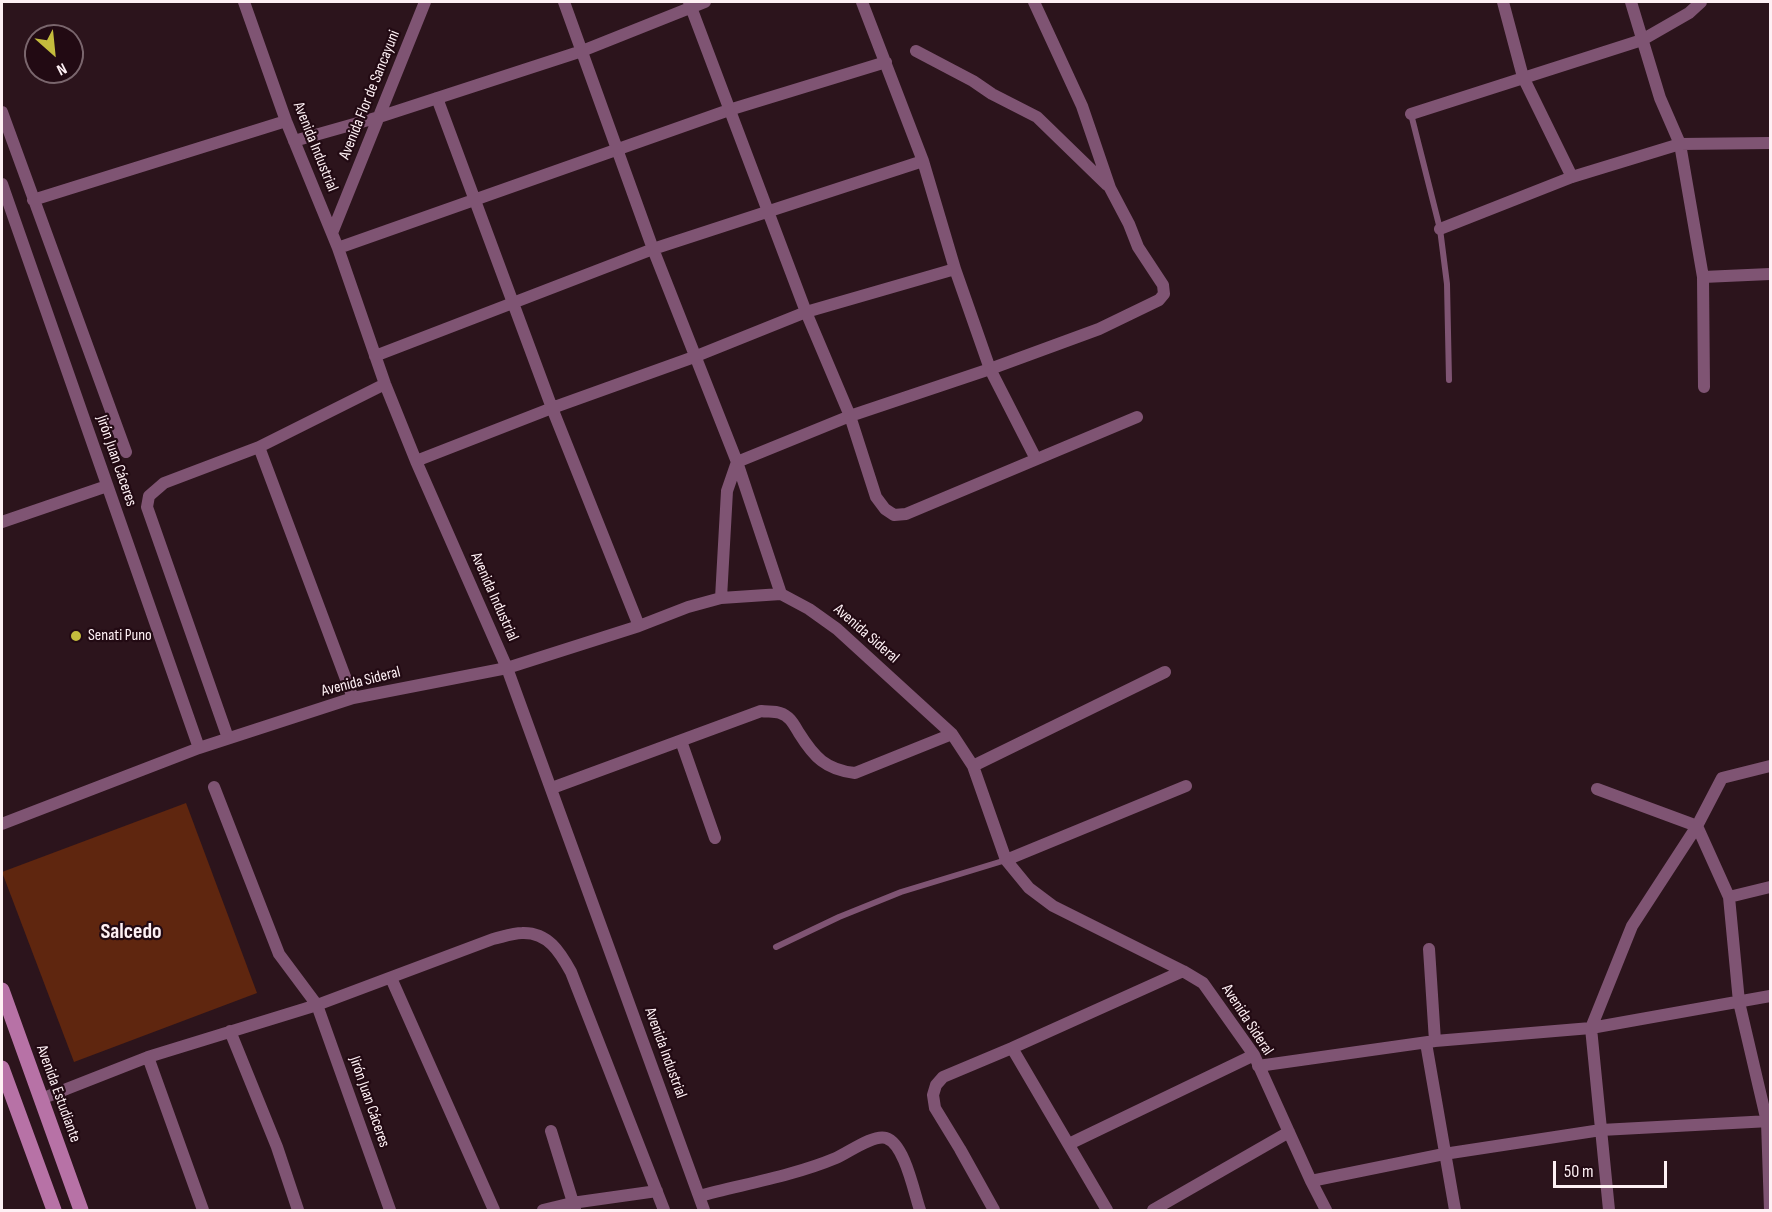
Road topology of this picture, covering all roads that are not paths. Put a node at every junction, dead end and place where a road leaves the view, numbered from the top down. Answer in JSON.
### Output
{"nodes":[{"id":1,"x":244,"y":2,"type":"edge"},
{"id":2,"x":425,"y":2,"type":"edge"},
{"id":3,"x":564,"y":2,"type":"edge"},
{"id":4,"x":705,"y":2,"type":"edge"},
{"id":5,"x":862,"y":2,"type":"edge"},
{"id":6,"x":1034,"y":2,"type":"edge"},
{"id":7,"x":1503,"y":2,"type":"edge"},
{"id":8,"x":1632,"y":2,"type":"edge"},
{"id":9,"x":1701,"y":2,"type":"edge"},
{"id":10,"x":690,"y":4,"type":"edge"},
{"id":11,"x":1642,"y":40,"type":"junction"},
{"id":12,"x":582,"y":51,"type":"junction"},
{"id":13,"x":916,"y":51,"type":"dead end"},
{"id":14,"x":886,"y":62,"type":"junction"},
{"id":15,"x":1523,"y":77,"type":"junction"},
{"id":16,"x":437,"y":98,"type":"junction"},
{"id":17,"x":729,"y":110,"type":"junction"},
{"id":18,"x":2,"y":112,"type":"edge"},
{"id":19,"x":1411,"y":114,"type":"joint"},
{"id":20,"x":379,"y":117,"type":"junction"},
{"id":21,"x":286,"y":121,"type":"junction"},
{"id":22,"x":294,"y":141,"type":"junction"},
{"id":23,"x":1770,"y":143,"type":"edge"},
{"id":24,"x":1680,"y":144,"type":"junction"},
{"id":25,"x":616,"y":151,"type":"junction"},
{"id":26,"x":923,"y":161,"type":"junction"},
{"id":27,"x":1572,"y":177,"type":"junction"},
{"id":28,"x":2,"y":184,"type":"edge"},
{"id":29,"x":1110,"y":188,"type":"junction"},
{"id":30,"x":33,"y":200,"type":"junction"},
{"id":31,"x":476,"y":201,"type":"junction"},
{"id":32,"x":767,"y":211,"type":"junction"},
{"id":33,"x":1440,"y":230,"type":"junction"},
{"id":34,"x":332,"y":233,"type":"junction"},
{"id":35,"x":338,"y":248,"type":"junction"},
{"id":36,"x":653,"y":249,"type":"junction"},
{"id":37,"x":955,"y":269,"type":"junction"},
{"id":38,"x":1770,"y":274,"type":"edge"},
{"id":39,"x":1703,"y":277,"type":"junction"},
{"id":40,"x":514,"y":303,"type":"junction"},
{"id":41,"x":806,"y":312,"type":"junction"},
{"id":42,"x":375,"y":356,"type":"junction"},
{"id":43,"x":694,"y":357,"type":"junction"},
{"id":44,"x":990,"y":369,"type":"junction"},
{"id":45,"x":1449,"y":380,"type":"dead end"},
{"id":46,"x":385,"y":384,"type":"junction"},
{"id":47,"x":1704,"y":387,"type":"dead end"},
{"id":48,"x":552,"y":408,"type":"junction"},
{"id":49,"x":850,"y":416,"type":"junction"},
{"id":50,"x":1137,"y":417,"type":"dead end"},
{"id":51,"x":259,"y":447,"type":"junction"},
{"id":52,"x":126,"y":452,"type":"dead end"},
{"id":53,"x":1036,"y":459,"type":"junction"},
{"id":54,"x":416,"y":461,"type":"junction"},
{"id":55,"x":737,"y":462,"type":"junction"},
{"id":56,"x":107,"y":486,"type":"junction"},
{"id":57,"x":2,"y":522,"type":"edge"},
{"id":58,"x":781,"y":594,"type":"junction"},
{"id":59,"x":721,"y":598,"type":"junction"},
{"id":60,"x":639,"y":626,"type":"junction"},
{"id":61,"x":507,"y":668,"type":"junction"},
{"id":62,"x":1165,"y":672,"type":"dead end"},
{"id":63,"x":353,"y":698,"type":"junction"},
{"id":64,"x":952,"y":734,"type":"junction"},
{"id":65,"x":228,"y":738,"type":"junction"},
{"id":66,"x":681,"y":741,"type":"junction"},
{"id":67,"x":199,"y":748,"type":"junction"},
{"id":68,"x":973,"y":766,"type":"junction"},
{"id":69,"x":1770,"y":766,"type":"edge"},
{"id":70,"x":1186,"y":786,"type":"dead end"},
{"id":71,"x":214,"y":788,"type":"dead end"},
{"id":72,"x":552,"y":788,"type":"junction"},
{"id":73,"x":1597,"y":789,"type":"dead end"},
{"id":74,"x":2,"y":824,"type":"edge"},
{"id":75,"x":1697,"y":826,"type":"junction"},
{"id":76,"x":715,"y":838,"type":"dead end"},
{"id":77,"x":1006,"y":860,"type":"junction"},
{"id":78,"x":1770,"y":887,"type":"edge"},
{"id":79,"x":1729,"y":897,"type":"junction"},
{"id":80,"x":776,"y":947,"type":"dead end"},
{"id":81,"x":1429,"y":950,"type":"dead end"},
{"id":82,"x":1183,"y":971,"type":"junction"},
{"id":83,"x":392,"y":978,"type":"junction"},
{"id":84,"x":2,"y":990,"type":"edge"},
{"id":85,"x":1770,"y":996,"type":"edge"},
{"id":86,"x":1739,"y":1002,"type":"junction"},
{"id":87,"x":317,"y":1005,"type":"junction"},
{"id":88,"x":1592,"y":1028,"type":"junction"},
{"id":89,"x":230,"y":1031,"type":"junction"},
{"id":90,"x":1430,"y":1042,"type":"junction"},
{"id":91,"x":1012,"y":1048,"type":"junction"},
{"id":92,"x":148,"y":1057,"type":"junction"},
{"id":93,"x":1256,"y":1060,"type":"junction"},
{"id":94,"x":2,"y":1068,"type":"edge"},
{"id":95,"x":41,"y":1099,"type":"junction"},
{"id":96,"x":1769,"y":1122,"type":"edge"},
{"id":97,"x":1601,"y":1130,"type":"junction"},
{"id":98,"x":551,"y":1131,"type":"dead end"},
{"id":99,"x":1289,"y":1132,"type":"junction"},
{"id":100,"x":1069,"y":1144,"type":"junction"},
{"id":101,"x":1444,"y":1154,"type":"junction"},
{"id":102,"x":1311,"y":1181,"type":"junction"},
{"id":103,"x":657,"y":1191,"type":"junction"},
{"id":104,"x":699,"y":1196,"type":"junction"},
{"id":105,"x":574,"y":1207,"type":"edge"},
{"id":106,"x":54,"y":1210,"type":"edge"},
{"id":107,"x":81,"y":1210,"type":"edge"},
{"id":108,"x":203,"y":1210,"type":"edge"},
{"id":109,"x":298,"y":1210,"type":"edge"},
{"id":110,"x":390,"y":1210,"type":"edge"},
{"id":111,"x":494,"y":1210,"type":"edge"},
{"id":112,"x":543,"y":1210,"type":"edge"},
{"id":113,"x":664,"y":1210,"type":"edge"},
{"id":114,"x":704,"y":1210,"type":"edge"},
{"id":115,"x":920,"y":1210,"type":"edge"},
{"id":116,"x":994,"y":1210,"type":"edge"},
{"id":117,"x":1107,"y":1210,"type":"edge"},
{"id":118,"x":1153,"y":1210,"type":"edge"},
{"id":119,"x":1326,"y":1210,"type":"edge"},
{"id":120,"x":1455,"y":1210,"type":"edge"},
{"id":121,"x":1609,"y":1210,"type":"edge"},
{"id":122,"x":1770,"y":1210,"type":"edge"}],
"edges":[{"from":1,"to":21,"type":"street","name":"Avenida Industrial"},
{"from":2,"to":20,"type":"street","name":"Avenida Flor de Sancayuni"},
{"from":3,"to":12,"type":"street"},
{"from":4,"to":10,"type":"street"},
{"from":5,"to":14,"type":"street"},
{"from":6,"to":29,"type":"street"},
{"from":7,"to":15,"type":"street"},
{"from":8,"to":11,"type":"street"},
{"from":9,"to":11,"type":"street"},
{"from":10,"to":12,"type":"street"},
{"from":10,"to":17,"type":"street"},
{"from":11,"to":15,"type":"street"},
{"from":11,"to":24,"type":"street"},
{"from":12,"to":16,"type":"street"},
{"from":12,"to":25,"type":"street"},
{"from":13,"to":29,"type":"street"},
{"from":14,"to":17,"type":"street"},
{"from":14,"to":26,"type":"street"},
{"from":15,"to":19,"type":"street"},
{"from":15,"to":27,"type":"street"},
{"from":16,"to":20,"type":"street"},
{"from":16,"to":31,"type":"street"},
{"from":17,"to":25,"type":"street"},
{"from":17,"to":32,"type":"street"},
{"from":18,"to":30,"type":"street","name":"Jirón Juan Cáceres"},
{"from":19,"to":33,"type":"lane"},
{"from":20,"to":22,"type":"street"},
{"from":20,"to":34,"type":"street","name":"Avenida Flor de Sancayuni"},
{"from":21,"to":22,"type":"street","name":"Avenida Industrial"},
{"from":21,"to":30,"type":"street"},
{"from":22,"to":34,"type":"street","name":"Avenida Industrial"},
{"from":23,"to":24,"type":"street"},
{"from":24,"to":27,"type":"street"},
{"from":24,"to":39,"type":"street"},
{"from":25,"to":31,"type":"street"},
{"from":25,"to":36,"type":"street"},
{"from":26,"to":32,"type":"street"},
{"from":26,"to":37,"type":"street"},
{"from":27,"to":33,"type":"street"},
{"from":28,"to":56,"type":"street","name":"Jirón Juan Cáceres"},
{"from":29,"to":44,"type":"street"},
{"from":30,"to":52,"type":"street","name":"Jirón Juan Cáceres"},
{"from":31,"to":35,"type":"street"},
{"from":31,"to":40,"type":"street"},
{"from":32,"to":36,"type":"street"},
{"from":32,"to":41,"type":"street"},
{"from":33,"to":45,"type":"lane"},
{"from":34,"to":35,"type":"street","name":"Avenida Industrial"},
{"from":35,"to":42,"type":"street","name":"Avenida Industrial"},
{"from":36,"to":40,"type":"street"},
{"from":36,"to":43,"type":"street"},
{"from":37,"to":41,"type":"street"},
{"from":37,"to":44,"type":"street"},
{"from":38,"to":39,"type":"street"},
{"from":39,"to":47,"type":"street"},
{"from":40,"to":42,"type":"street"},
{"from":40,"to":48,"type":"street"},
{"from":41,"to":43,"type":"street"},
{"from":41,"to":49,"type":"street"},
{"from":42,"to":46,"type":"street","name":"Avenida Industrial"},
{"from":43,"to":48,"type":"street"},
{"from":43,"to":55,"type":"street"},
{"from":44,"to":49,"type":"street"},
{"from":44,"to":53,"type":"street"},
{"from":46,"to":51,"type":"street"},
{"from":46,"to":54,"type":"street","name":"Avenida Industrial"},
{"from":48,"to":54,"type":"street"},
{"from":48,"to":60,"type":"street"},
{"from":49,"to":53,"type":"street"},
{"from":49,"to":55,"type":"street"},
{"from":50,"to":53,"type":"street"},
{"from":51,"to":63,"type":"street"},
{"from":51,"to":65,"type":"street"},
{"from":54,"to":61,"type":"street","name":"Avenida Industrial"},
{"from":55,"to":58,"type":"street"},
{"from":55,"to":59,"type":"street"},
{"from":56,"to":57,"type":"street"},
{"from":56,"to":67,"type":"street","name":"Jirón Juan Cáceres"},
{"from":58,"to":59,"type":"street","name":"Avenida Sideral"},
{"from":58,"to":64,"type":"street","name":"Avenida Sideral"},
{"from":59,"to":60,"type":"street","name":"Avenida Sideral"},
{"from":60,"to":61,"type":"street","name":"Avenida Sideral"},
{"from":61,"to":63,"type":"street","name":"Avenida Sideral"},
{"from":61,"to":72,"type":"street","name":"Avenida Industrial"},
{"from":62,"to":68,"type":"street"},
{"from":63,"to":65,"type":"street","name":"Avenida Sideral"},
{"from":64,"to":66,"type":"street"},
{"from":64,"to":68,"type":"street","name":"Avenida Sideral"},
{"from":65,"to":67,"type":"street","name":"Avenida Sideral"},
{"from":66,"to":72,"type":"street"},
{"from":66,"to":76,"type":"street"},
{"from":67,"to":74,"type":"street","name":"Avenida Sideral"},
{"from":68,"to":77,"type":"street","name":"Avenida Sideral"},
{"from":69,"to":75,"type":"street"},
{"from":70,"to":77,"type":"street"},
{"from":71,"to":87,"type":"street","name":"Jirón Juan Cáceres"},
{"from":72,"to":104,"type":"street","name":"Avenida Industrial"},
{"from":73,"to":75,"type":"street"},
{"from":75,"to":79,"type":"street"},
{"from":75,"to":88,"type":"street"},
{"from":77,"to":80,"type":"lane"},
{"from":77,"to":82,"type":"street","name":"Avenida Sideral"},
{"from":78,"to":79,"type":"street"},
{"from":79,"to":86,"type":"street"},
{"from":81,"to":90,"type":"street"},
{"from":82,"to":91,"type":"street"},
{"from":82,"to":93,"type":"street","name":"Avenida Sideral"},
{"from":83,"to":87,"type":"street"},
{"from":83,"to":103,"type":"street"},
{"from":83,"to":111,"type":"street"},
{"from":84,"to":95,"type":"street","name":"Avenida Estudiante"},
{"from":85,"to":86,"type":"street"},
{"from":86,"to":88,"type":"street"},
{"from":86,"to":96,"type":"street"},
{"from":87,"to":89,"type":"street"},
{"from":87,"to":110,"type":"street","name":"Jirón Juan Cáceres"},
{"from":88,"to":90,"type":"street"},
{"from":88,"to":97,"type":"street"},
{"from":89,"to":92,"type":"street"},
{"from":89,"to":109,"type":"street"},
{"from":90,"to":93,"type":"street"},
{"from":90,"to":101,"type":"street"},
{"from":91,"to":100,"type":"street"},
{"from":91,"to":116,"type":"street"},
{"from":92,"to":95,"type":"street"},
{"from":92,"to":108,"type":"street"},
{"from":93,"to":99,"type":"street","name":"Avenida Sideral"},
{"from":93,"to":100,"type":"street"},
{"from":94,"to":106,"type":"street"},
{"from":95,"to":107,"type":"street","name":"Avenida Estudiante"},
{"from":96,"to":97,"type":"street"},
{"from":96,"to":122,"type":"street"},
{"from":97,"to":101,"type":"street"},
{"from":97,"to":121,"type":"street"},
{"from":98,"to":105,"type":"street"},
{"from":99,"to":102,"type":"street","name":"Avenida Sideral"},
{"from":99,"to":118,"type":"street"},
{"from":100,"to":117,"type":"street"},
{"from":101,"to":102,"type":"street"},
{"from":101,"to":120,"type":"street"},
{"from":102,"to":119,"type":"street","name":"Avenida Sideral"},
{"from":103,"to":105,"type":"street"},
{"from":103,"to":113,"type":"street"},
{"from":104,"to":114,"type":"street","name":"Avenida Industrial"},
{"from":104,"to":115,"type":"street"},
{"from":105,"to":112,"type":"street"}]}
